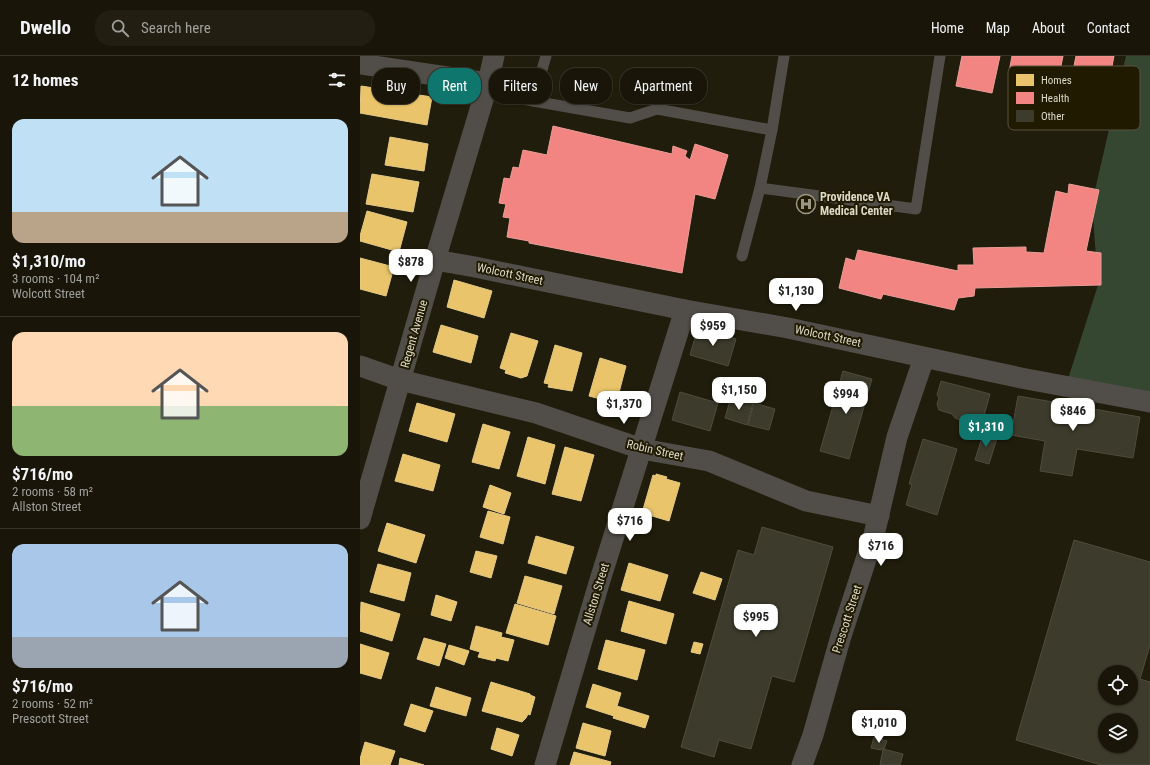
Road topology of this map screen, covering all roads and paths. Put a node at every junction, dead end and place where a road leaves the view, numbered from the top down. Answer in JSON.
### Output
{"nodes":[{"id":1,"x":494,"y":56,"type":"edge"},
{"id":2,"x":546,"y":56,"type":"edge"},
{"id":3,"x":784,"y":56,"type":"edge"},
{"id":4,"x":940,"y":56,"type":"edge"},
{"id":5,"x":360,"y":64,"type":"edge"},
{"id":6,"x":543,"y":68,"type":"edge"},
{"id":7,"x":487,"y":87,"type":"junction"},
{"id":8,"x":550,"y":104,"type":"edge"},
{"id":9,"x":772,"y":130,"type":"junction"},
{"id":10,"x":760,"y":188,"type":"junction"},
{"id":11,"x":742,"y":256,"type":"dead end"},
{"id":12,"x":435,"y":260,"type":"junction"},
{"id":13,"x":685,"y":310,"type":"junction"},
{"id":14,"x":924,"y":358,"type":"junction"},
{"id":15,"x":360,"y":366,"type":"edge"},
{"id":16,"x":400,"y":380,"type":"junction"},
{"id":17,"x":1150,"y":402,"type":"edge"},
{"id":18,"x":642,"y":449,"type":"junction"},
{"id":19,"x":879,"y":516,"type":"junction"},
{"id":20,"x":360,"y":519,"type":"edge"},
{"id":21,"x":545,"y":765,"type":"edge"},
{"id":22,"x":802,"y":765,"type":"edge"}],
"edges":[{"from":1,"to":7,"type":"street","name":"Regent Avenue"},
{"from":2,"to":6,"type":"lane"},
{"from":3,"to":9,"type":"lane"},
{"from":4,"to":10,"type":"lane"},
{"from":5,"to":7,"type":"street"},
{"from":7,"to":12,"type":"street","name":"Regent Avenue"},
{"from":8,"to":9,"type":"lane"},
{"from":9,"to":10,"type":"lane"},
{"from":10,"to":11,"type":"lane"},
{"from":12,"to":13,"type":"street","name":"Wolcott Street"},
{"from":12,"to":16,"type":"street","name":"Regent Avenue"},
{"from":13,"to":14,"type":"street","name":"Wolcott Street"},
{"from":13,"to":18,"type":"street","name":"Allston Street"},
{"from":14,"to":17,"type":"street","name":"Wolcott Street"},
{"from":14,"to":19,"type":"street","name":"Prescott Street"},
{"from":15,"to":16,"type":"street","name":"Robin Street"},
{"from":16,"to":18,"type":"street","name":"Robin Street"},
{"from":16,"to":20,"type":"street","name":"Regent Avenue"},
{"from":18,"to":19,"type":"street","name":"Robin Street"},
{"from":18,"to":21,"type":"street","name":"Allston Street"},
{"from":19,"to":22,"type":"street","name":"Prescott Street"}]}
